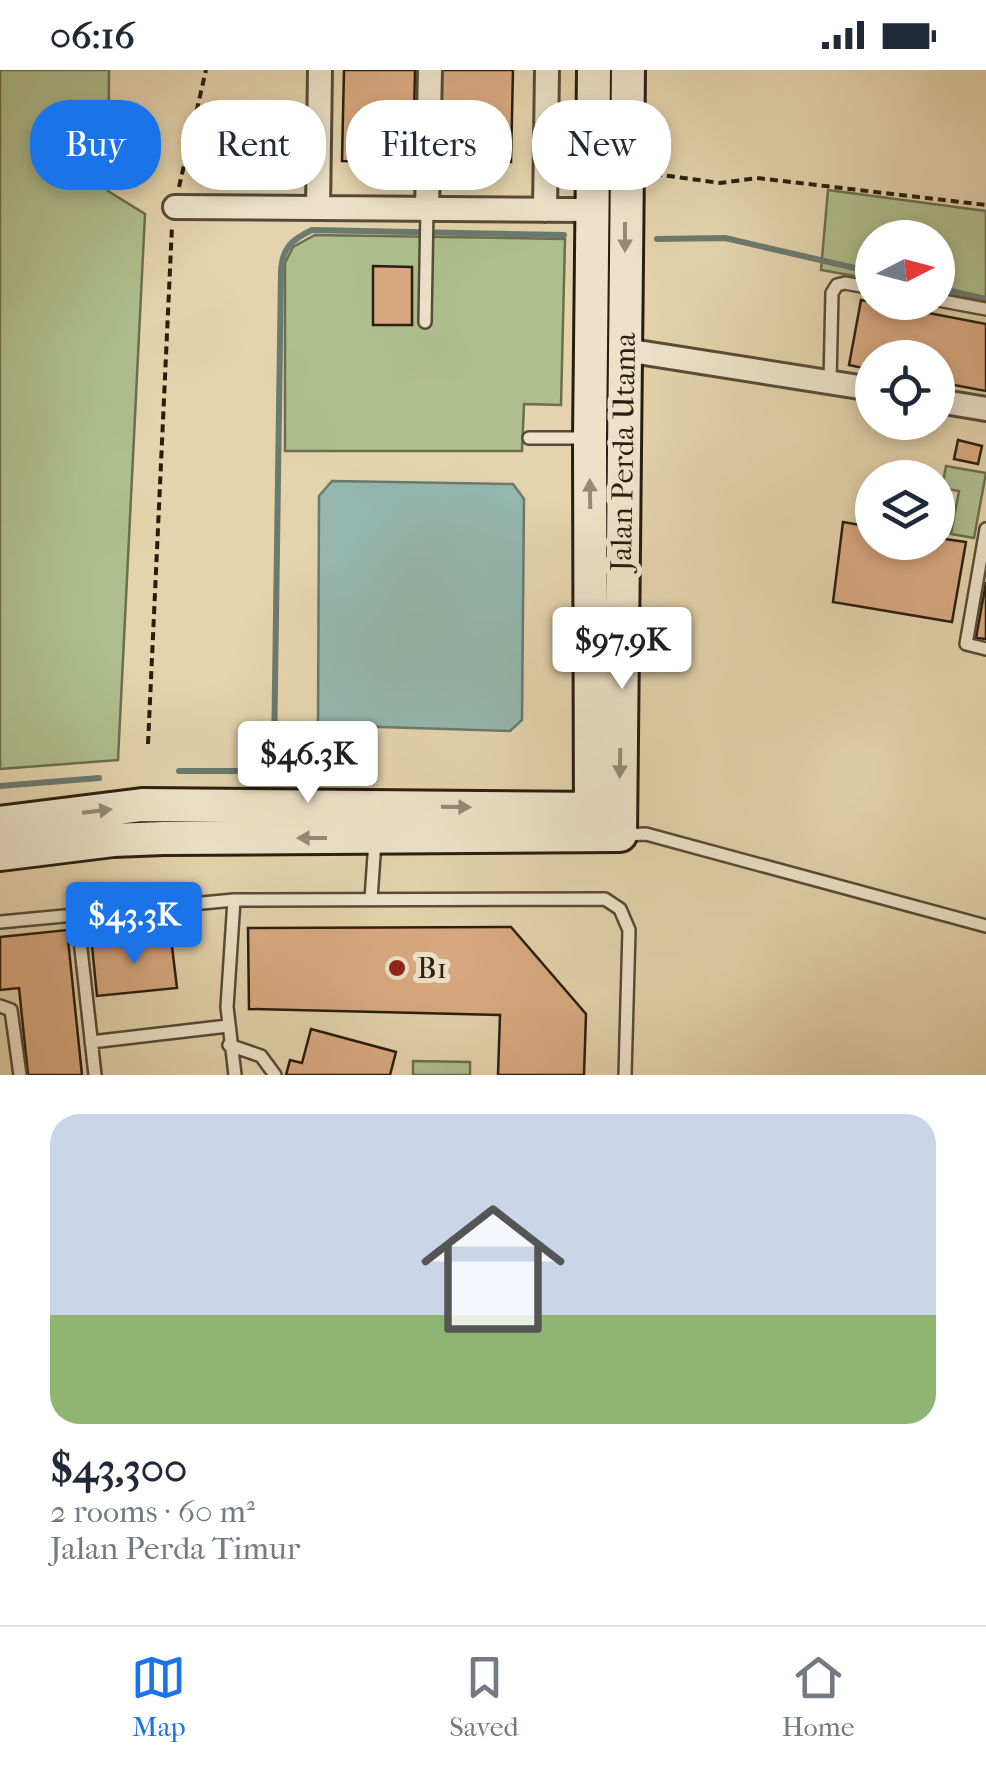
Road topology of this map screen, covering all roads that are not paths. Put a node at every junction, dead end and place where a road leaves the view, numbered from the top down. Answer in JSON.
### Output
{"nodes":[{"id":1,"x":320,"y":70,"type":"edge"},
{"id":2,"x":430,"y":70,"type":"edge"},
{"id":3,"x":547,"y":70,"type":"edge"},
{"id":4,"x":594,"y":70,"type":"edge"},
{"id":5,"x":628,"y":70,"type":"edge"},
{"id":6,"x":175,"y":206,"type":"road end"},
{"id":7,"x":318,"y":208,"type":"junction"},
{"id":8,"x":545,"y":210,"type":"junction"},
{"id":9,"x":592,"y":210,"type":"junction"},
{"id":10,"x":427,"y":215,"type":"junction"},
{"id":11,"x":855,"y":284,"type":"edge"},
{"id":12,"x":592,"y":303,"type":"junction"},
{"id":13,"x":955,"y":304,"type":"edge"},
{"id":14,"x":986,"y":310,"type":"edge"},
{"id":15,"x":426,"y":322,"type":"dead end"},
{"id":16,"x":625,"y":350,"type":"junction"},
{"id":17,"x":830,"y":381,"type":"junction"},
{"id":18,"x":855,"y":386,"type":"edge"},
{"id":19,"x":590,"y":394,"type":"junction"},
{"id":20,"x":955,"y":403,"type":"edge"},
{"id":21,"x":986,"y":409,"type":"edge"},
{"id":22,"x":528,"y":438,"type":"dead end"},
{"id":23,"x":590,"y":438,"type":"junction"},
{"id":24,"x":986,"y":529,"type":"edge"},
{"id":25,"x":986,"y":648,"type":"edge"},
{"id":26,"x":0,"y":823,"type":"edge"},
{"id":27,"x":613,"y":824,"type":"junction"},
{"id":28,"x":375,"y":837,"type":"junction"},
{"id":29,"x":0,"y":854,"type":"edge"},
{"id":30,"x":371,"y":899,"type":"junction"},
{"id":31,"x":234,"y":900,"type":"junction"},
{"id":32,"x":77,"y":913,"type":"junction"},
{"id":33,"x":0,"y":922,"type":"edge"},
{"id":34,"x":986,"y":926,"type":"edge"},
{"id":35,"x":0,"y":1006,"type":"edge"},
{"id":36,"x":228,"y":1026,"type":"junction"},
{"id":37,"x":91,"y":1042,"type":"junction"},
{"id":38,"x":230,"y":1045,"type":"junction"},
{"id":39,"x":20,"y":1075,"type":"edge"},
{"id":40,"x":95,"y":1075,"type":"edge"},
{"id":41,"x":235,"y":1075,"type":"edge"},
{"id":42,"x":275,"y":1075,"type":"edge"},
{"id":43,"x":625,"y":1075,"type":"edge"}],
"edges":[{"from":1,"to":7,"type":"street"},
{"from":2,"to":10,"type":"street"},
{"from":3,"to":8,"type":"street"},
{"from":4,"to":9,"type":"street","name":"Jalan Perda Utama"},
{"from":5,"to":16,"type":"street","name":"Jalan Perda Utama","one_way":true},
{"from":6,"to":7,"type":"street"},
{"from":7,"to":10,"type":"street"},
{"from":8,"to":9,"type":"street"},
{"from":8,"to":10,"type":"street"},
{"from":9,"to":12,"type":"street","name":"Jalan Perda Utama"},
{"from":10,"to":15,"type":"lane"},
{"from":11,"to":17,"type":"lane"},
{"from":12,"to":16,"type":"street"},
{"from":12,"to":19,"type":"street","name":"Jalan Perda Utama"},
{"from":13,"to":14,"type":"lane"},
{"from":16,"to":17,"type":"street"},
{"from":16,"to":19,"type":"street"},
{"from":16,"to":27,"type":"street","name":"Jalan Perda Utama","one_way":true},
{"from":17,"to":18,"type":"street"},
{"from":19,"to":23,"type":"street","name":"Jalan Perda Utama"},
{"from":20,"to":21,"type":"street"},
{"from":22,"to":23,"type":"lane"},
{"from":27,"to":23,"type":"street","name":"Jalan Perda Utama","one_way":true},
{"from":24,"to":25,"type":"lane"},
{"from":26,"to":27,"type":"street","one_way":true},
{"from":27,"to":28,"type":"street"},
{"from":27,"to":34,"type":"lane"},
{"from":28,"to":29,"type":"street","one_way":true},
{"from":28,"to":30,"type":"lane"},
{"from":30,"to":31,"type":"lane"},
{"from":30,"to":43,"type":"lane"},
{"from":31,"to":32,"type":"lane"},
{"from":31,"to":36,"type":"lane"},
{"from":32,"to":33,"type":"lane"},
{"from":32,"to":37,"type":"lane"},
{"from":35,"to":39,"type":"lane"},
{"from":36,"to":37,"type":"lane"},
{"from":36,"to":38,"type":"lane"},
{"from":37,"to":40,"type":"lane"},
{"from":38,"to":41,"type":"lane"},
{"from":38,"to":42,"type":"lane"}]}
